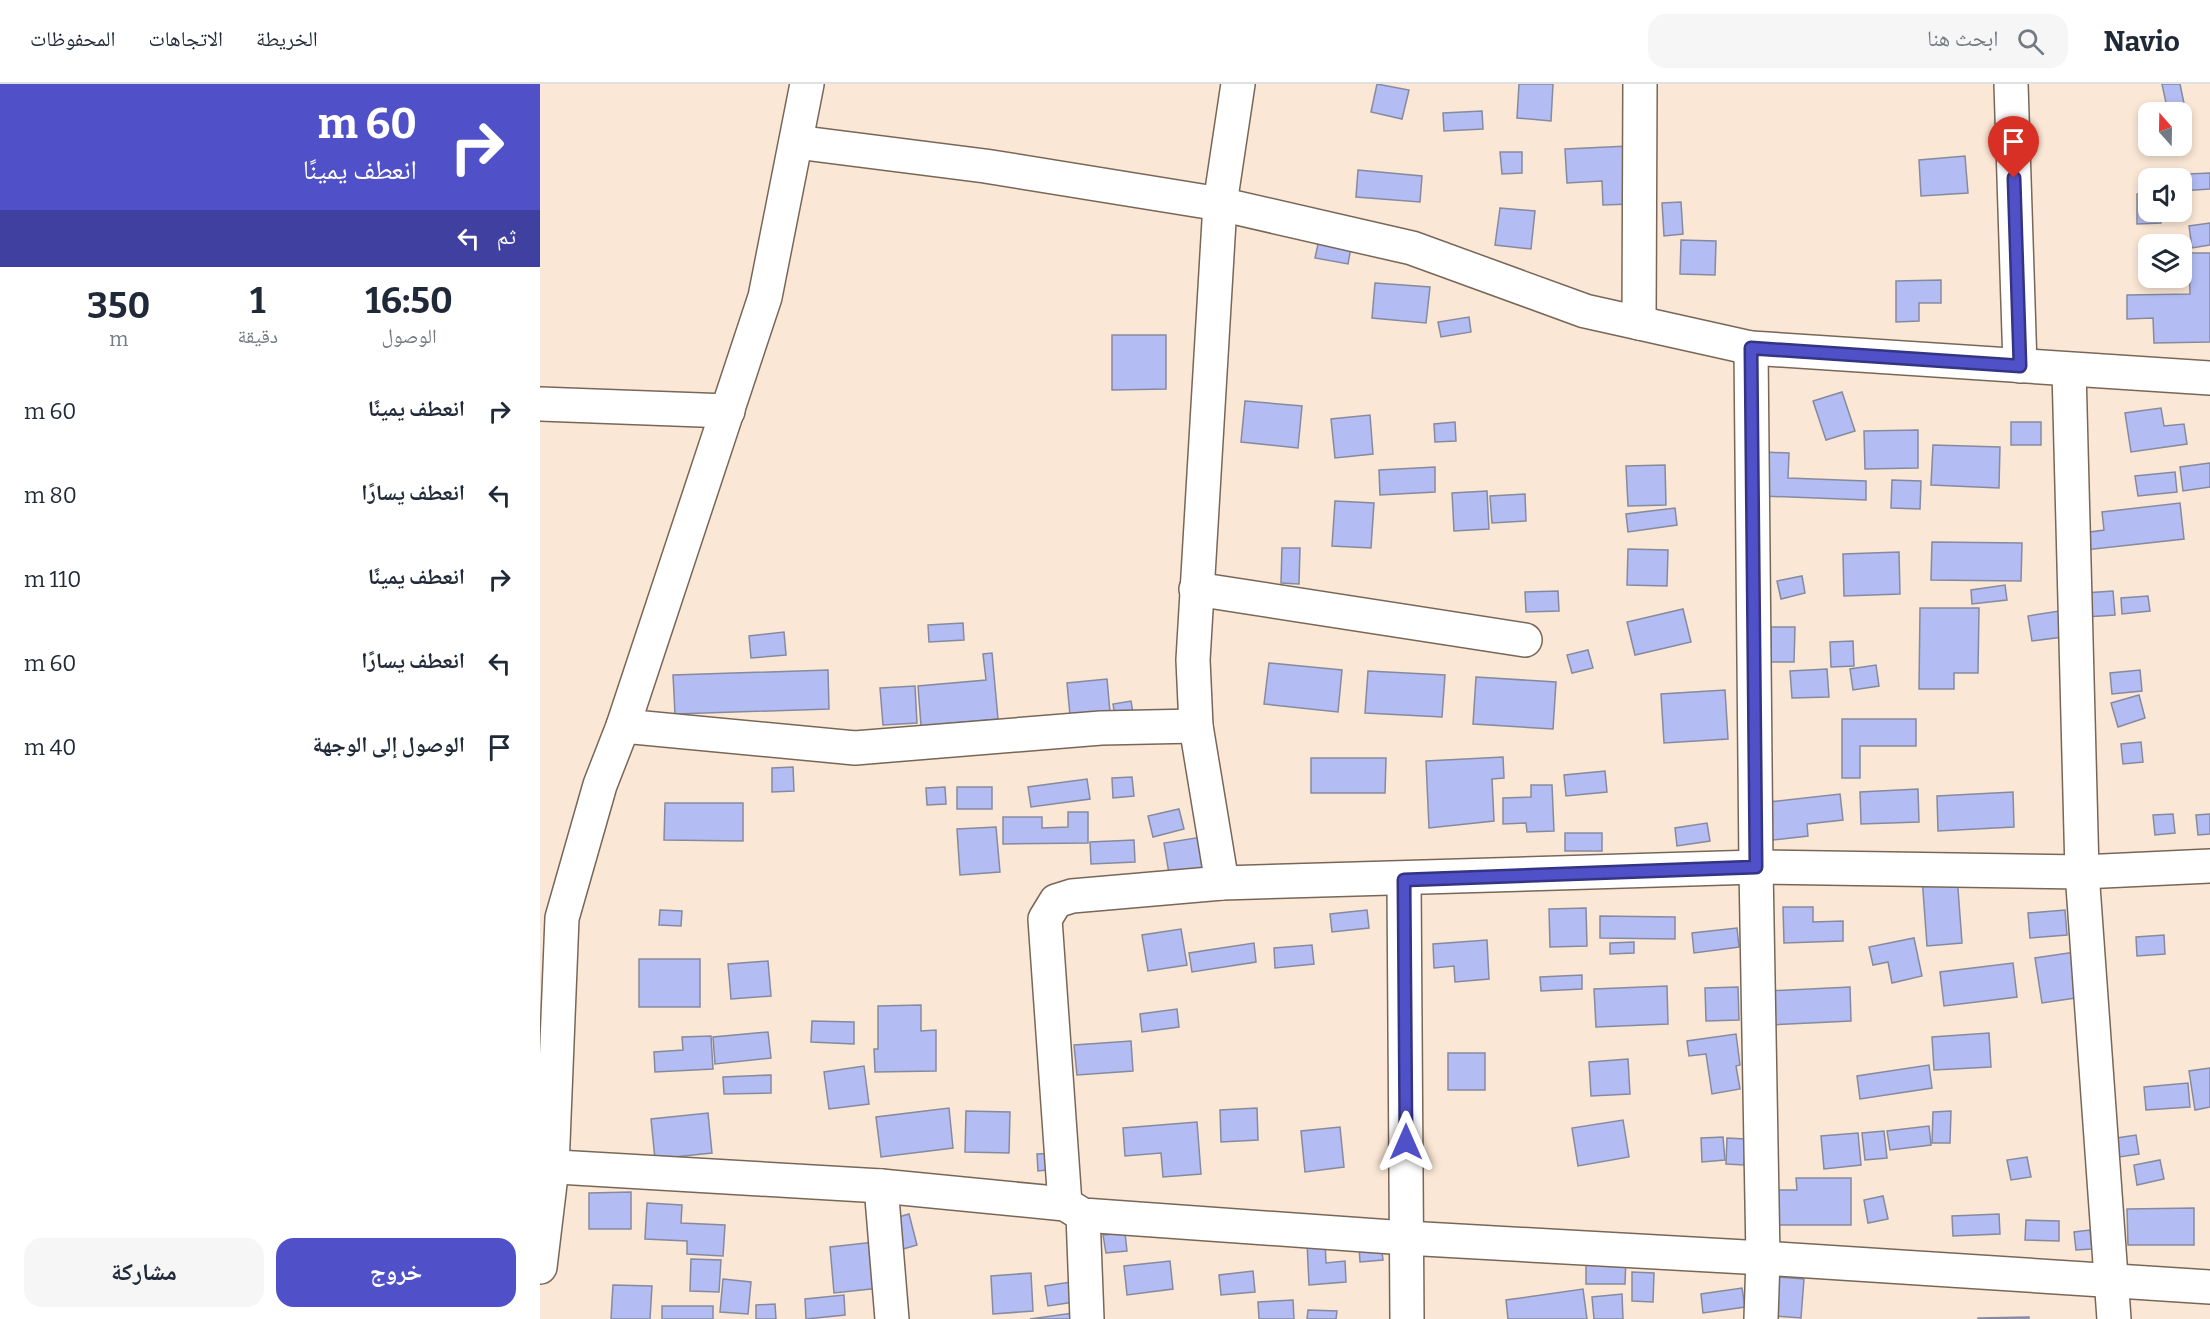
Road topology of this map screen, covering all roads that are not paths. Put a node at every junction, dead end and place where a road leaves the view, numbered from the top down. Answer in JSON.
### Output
{"nodes":[{"id":1,"x":807,"y":84,"type":"edge"},
{"id":2,"x":1238,"y":84,"type":"edge"},
{"id":3,"x":1641,"y":84,"type":"edge"},
{"id":4,"x":2011,"y":84,"type":"edge"},
{"id":5,"x":796,"y":142,"type":"junction"},
{"id":6,"x":1220,"y":204,"type":"junction"},
{"id":7,"x":1639,"y":323,"type":"junction"},
{"id":8,"x":1751,"y":348,"type":"junction"},
{"id":9,"x":2020,"y":366,"type":"junction"},
{"id":10,"x":2068,"y":370,"type":"junction"},
{"id":11,"x":2210,"y":378,"type":"edge"},
{"id":12,"x":540,"y":404,"type":"edge"},
{"id":13,"x":728,"y":411,"type":"junction"},
{"id":14,"x":1196,"y":589,"type":"junction"},
{"id":15,"x":1525,"y":640,"type":"dead end"},
{"id":16,"x":623,"y":726,"type":"junction"},
{"id":17,"x":1196,"y":726,"type":"junction"},
{"id":18,"x":2210,"y":866,"type":"edge"},
{"id":19,"x":1756,"y":867,"type":"junction"},
{"id":20,"x":2082,"y":872,"type":"junction"},
{"id":21,"x":1404,"y":880,"type":"junction"},
{"id":22,"x":1222,"y":883,"type":"junction"},
{"id":23,"x":546,"y":1166,"type":"edge"},
{"id":24,"x":881,"y":1186,"type":"junction"},
{"id":25,"x":1074,"y":1209,"type":"junction"},
{"id":26,"x":1407,"y":1238,"type":"junction"},
{"id":27,"x":1763,"y":1258,"type":"junction"},
{"id":28,"x":540,"y":1267,"type":"edge"},
{"id":29,"x":2113,"y":1282,"type":"junction"},
{"id":30,"x":2210,"y":1287,"type":"edge"},
{"id":31,"x":892,"y":1319,"type":"edge"},
{"id":32,"x":1087,"y":1319,"type":"edge"},
{"id":33,"x":1407,"y":1319,"type":"edge"},
{"id":34,"x":1761,"y":1319,"type":"edge"},
{"id":35,"x":2114,"y":1319,"type":"edge"}],
"edges":[{"from":1,"to":5,"type":"street"},
{"from":2,"to":6,"type":"street"},
{"from":3,"to":7,"type":"street"},
{"from":4,"to":9,"type":"street"},
{"from":5,"to":6,"type":"street"},
{"from":5,"to":13,"type":"street"},
{"from":6,"to":7,"type":"street"},
{"from":6,"to":14,"type":"street"},
{"from":7,"to":8,"type":"street"},
{"from":8,"to":9,"type":"street"},
{"from":8,"to":19,"type":"street"},
{"from":9,"to":10,"type":"street"},
{"from":10,"to":11,"type":"street"},
{"from":10,"to":20,"type":"street"},
{"from":12,"to":13,"type":"street"},
{"from":13,"to":16,"type":"street"},
{"from":14,"to":15,"type":"street"},
{"from":14,"to":17,"type":"street"},
{"from":16,"to":17,"type":"street"},
{"from":16,"to":23,"type":"street"},
{"from":17,"to":22,"type":"street"},
{"from":18,"to":20,"type":"street"},
{"from":19,"to":20,"type":"street"},
{"from":19,"to":21,"type":"street"},
{"from":19,"to":27,"type":"street"},
{"from":20,"to":29,"type":"street"},
{"from":21,"to":22,"type":"street"},
{"from":21,"to":26,"type":"street"},
{"from":22,"to":25,"type":"street"},
{"from":23,"to":24,"type":"street"},
{"from":23,"to":28,"type":"street"},
{"from":24,"to":25,"type":"street"},
{"from":24,"to":31,"type":"street"},
{"from":25,"to":26,"type":"street"},
{"from":25,"to":32,"type":"street"},
{"from":26,"to":27,"type":"street"},
{"from":26,"to":33,"type":"street"},
{"from":27,"to":29,"type":"street"},
{"from":27,"to":34,"type":"street"},
{"from":29,"to":30,"type":"street"},
{"from":29,"to":35,"type":"street"}]}
